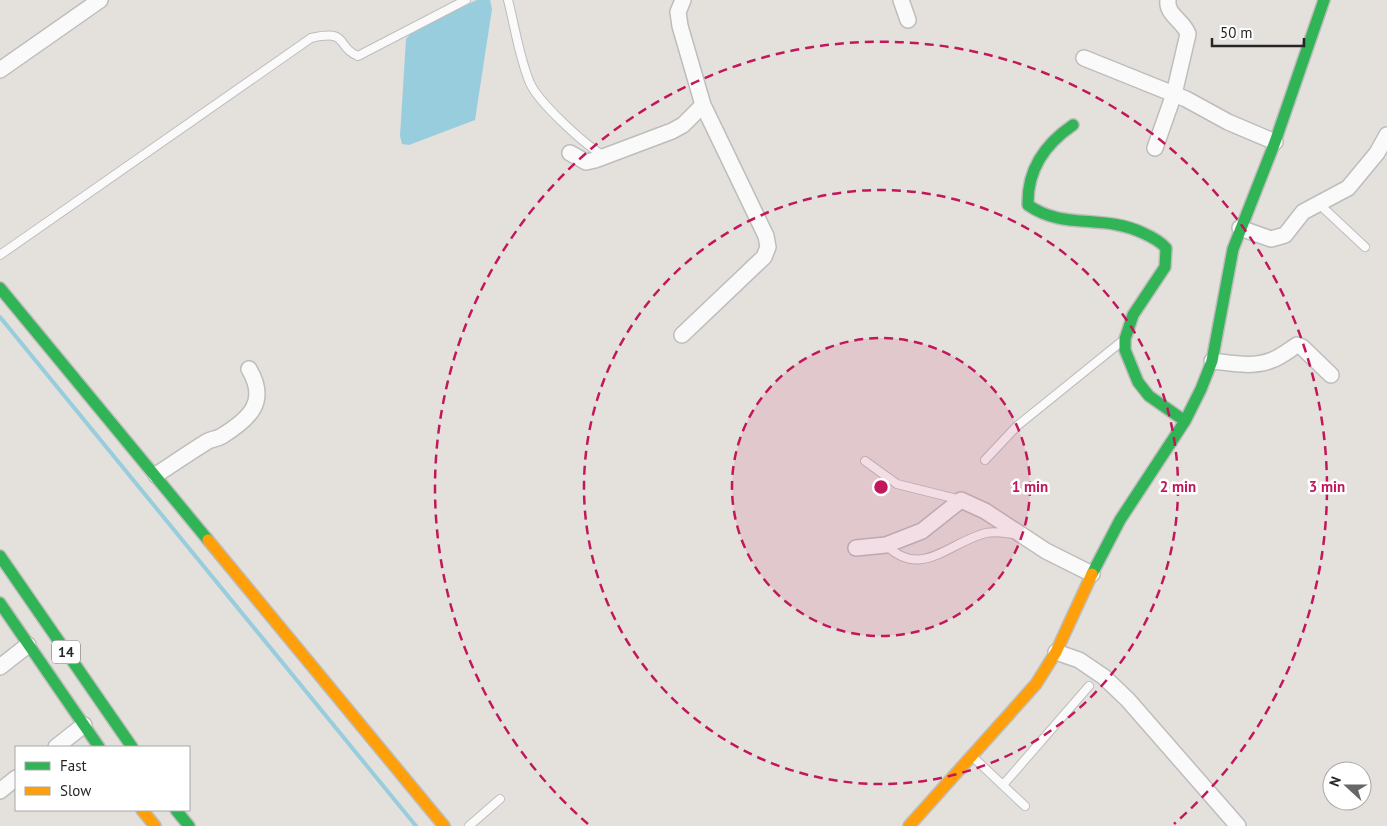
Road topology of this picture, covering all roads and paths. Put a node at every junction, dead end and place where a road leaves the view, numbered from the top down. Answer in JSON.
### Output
{"nodes":[{"id":1,"x":100,"y":0,"type":"edge"},
{"id":2,"x":466,"y":0,"type":"edge"},
{"id":3,"x":508,"y":0,"type":"edge"},
{"id":4,"x":683,"y":0,"type":"edge"},
{"id":5,"x":901,"y":0,"type":"edge"},
{"id":6,"x":1168,"y":0,"type":"edge"},
{"id":7,"x":1324,"y":0,"type":"edge"},
{"id":8,"x":908,"y":20,"type":"dead end"},
{"id":9,"x":1084,"y":58,"type":"dead end"},
{"id":10,"x":0,"y":70,"type":"edge"},
{"id":11,"x":1174,"y":94,"type":"junction"},
{"id":12,"x":703,"y":106,"type":"junction"},
{"id":13,"x":1073,"y":125,"type":"dead end"},
{"id":14,"x":1387,"y":135,"type":"edge"},
{"id":15,"x":1275,"y":142,"type":"junction"},
{"id":16,"x":1155,"y":148,"type":"dead end"},
{"id":17,"x":570,"y":153,"type":"dead end"},
{"id":18,"x":604,"y":156,"type":"junction"},
{"id":19,"x":1319,"y":204,"type":"junction"},
{"id":20,"x":1240,"y":228,"type":"junction"},
{"id":21,"x":1365,"y":247,"type":"dead end"},
{"id":22,"x":0,"y":255,"type":"edge"},
{"id":23,"x":0,"y":288,"type":"edge"},
{"id":24,"x":682,"y":335,"type":"dead end"},
{"id":25,"x":1125,"y":339,"type":"junction"},
{"id":26,"x":1212,"y":362,"type":"junction"},
{"id":27,"x":249,"y":369,"type":"dead end"},
{"id":28,"x":1331,"y":375,"type":"dead end"},
{"id":29,"x":1185,"y":421,"type":"junction"},
{"id":30,"x":985,"y":460,"type":"dead end"},
{"id":31,"x":865,"y":461,"type":"dead end"},
{"id":32,"x":156,"y":475,"type":"junction"},
{"id":33,"x":962,"y":500,"type":"junction"},
{"id":34,"x":1020,"y":535,"type":"junction"},
{"id":35,"x":886,"y":545,"type":"junction"},
{"id":36,"x":856,"y":548,"type":"dead end"},
{"id":37,"x":0,"y":556,"type":"edge"},
{"id":38,"x":1092,"y":574,"type":"junction"},
{"id":39,"x":0,"y":603,"type":"edge"},
{"id":40,"x":28,"y":644,"type":"junction"},
{"id":41,"x":1056,"y":652,"type":"junction"},
{"id":42,"x":0,"y":667,"type":"edge"},
{"id":43,"x":1089,"y":686,"type":"dead end"},
{"id":44,"x":84,"y":725,"type":"junction"},
{"id":45,"x":57,"y":746,"type":"edge"},
{"id":46,"x":98,"y":746,"type":"edge"},
{"id":47,"x":131,"y":746,"type":"edge"},
{"id":48,"x":972,"y":756,"type":"junction"},
{"id":49,"x":15,"y":779,"type":"edge"},
{"id":50,"x":1002,"y":785,"type":"junction"},
{"id":51,"x":0,"y":791,"type":"edge"},
{"id":52,"x":500,"y":799,"type":"dead end"},
{"id":53,"x":1025,"y":806,"type":"dead end"},
{"id":54,"x":143,"y":811,"type":"edge"},
{"id":55,"x":177,"y":811,"type":"edge"},
{"id":56,"x":154,"y":826,"type":"edge"},
{"id":57,"x":189,"y":826,"type":"edge"},
{"id":58,"x":444,"y":826,"type":"edge"},
{"id":59,"x":469,"y":826,"type":"edge"},
{"id":60,"x":909,"y":826,"type":"edge"},
{"id":61,"x":1238,"y":826,"type":"edge"}],
"edges":[{"from":1,"to":10,"type":"street"},
{"from":2,"to":22,"type":"lane"},
{"from":3,"to":18,"type":"lane"},
{"from":4,"to":12,"type":"street"},
{"from":5,"to":8,"type":"street"},
{"from":6,"to":11,"type":"street"},
{"from":7,"to":15,"type":"main road"},
{"from":9,"to":11,"type":"street"},
{"from":11,"to":15,"type":"street"},
{"from":11,"to":16,"type":"street"},
{"from":12,"to":18,"type":"street"},
{"from":12,"to":24,"type":"street"},
{"from":13,"to":25,"type":"main road"},
{"from":14,"to":19,"type":"street"},
{"from":15,"to":20,"type":"main road"},
{"from":17,"to":18,"type":"street"},
{"from":19,"to":20,"type":"street"},
{"from":19,"to":21,"type":"lane"},
{"from":20,"to":26,"type":"main road"},
{"from":23,"to":32,"type":"main road"},
{"from":25,"to":29,"type":"main road"},
{"from":25,"to":30,"type":"lane"},
{"from":26,"to":28,"type":"street"},
{"from":26,"to":29,"type":"main road"},
{"from":27,"to":32,"type":"street"},
{"from":29,"to":38,"type":"main road"},
{"from":31,"to":33,"type":"lane"},
{"from":32,"to":58,"type":"main road"},
{"from":33,"to":34,"type":"street"},
{"from":33,"to":35,"type":"street"},
{"from":34,"to":35,"type":"lane"},
{"from":34,"to":38,"type":"street"},
{"from":35,"to":36,"type":"street"},
{"from":37,"to":47,"type":"main road","number":"14"},
{"from":38,"to":41,"type":"main road"},
{"from":39,"to":40,"type":"main road","number":"14"},
{"from":40,"to":42,"type":"street"},
{"from":40,"to":44,"type":"main road","number":"14"},
{"from":41,"to":48,"type":"main road"},
{"from":41,"to":61,"type":"street"},
{"from":43,"to":50,"type":"lane"},
{"from":44,"to":45,"type":"street"},
{"from":44,"to":46,"type":"main road","number":"14"},
{"from":48,"to":50,"type":"lane"},
{"from":48,"to":60,"type":"main road"},
{"from":49,"to":51,"type":"street"},
{"from":50,"to":53,"type":"lane"},
{"from":52,"to":59,"type":"lane"},
{"from":54,"to":56,"type":"main road"},
{"from":55,"to":57,"type":"main road"}]}
